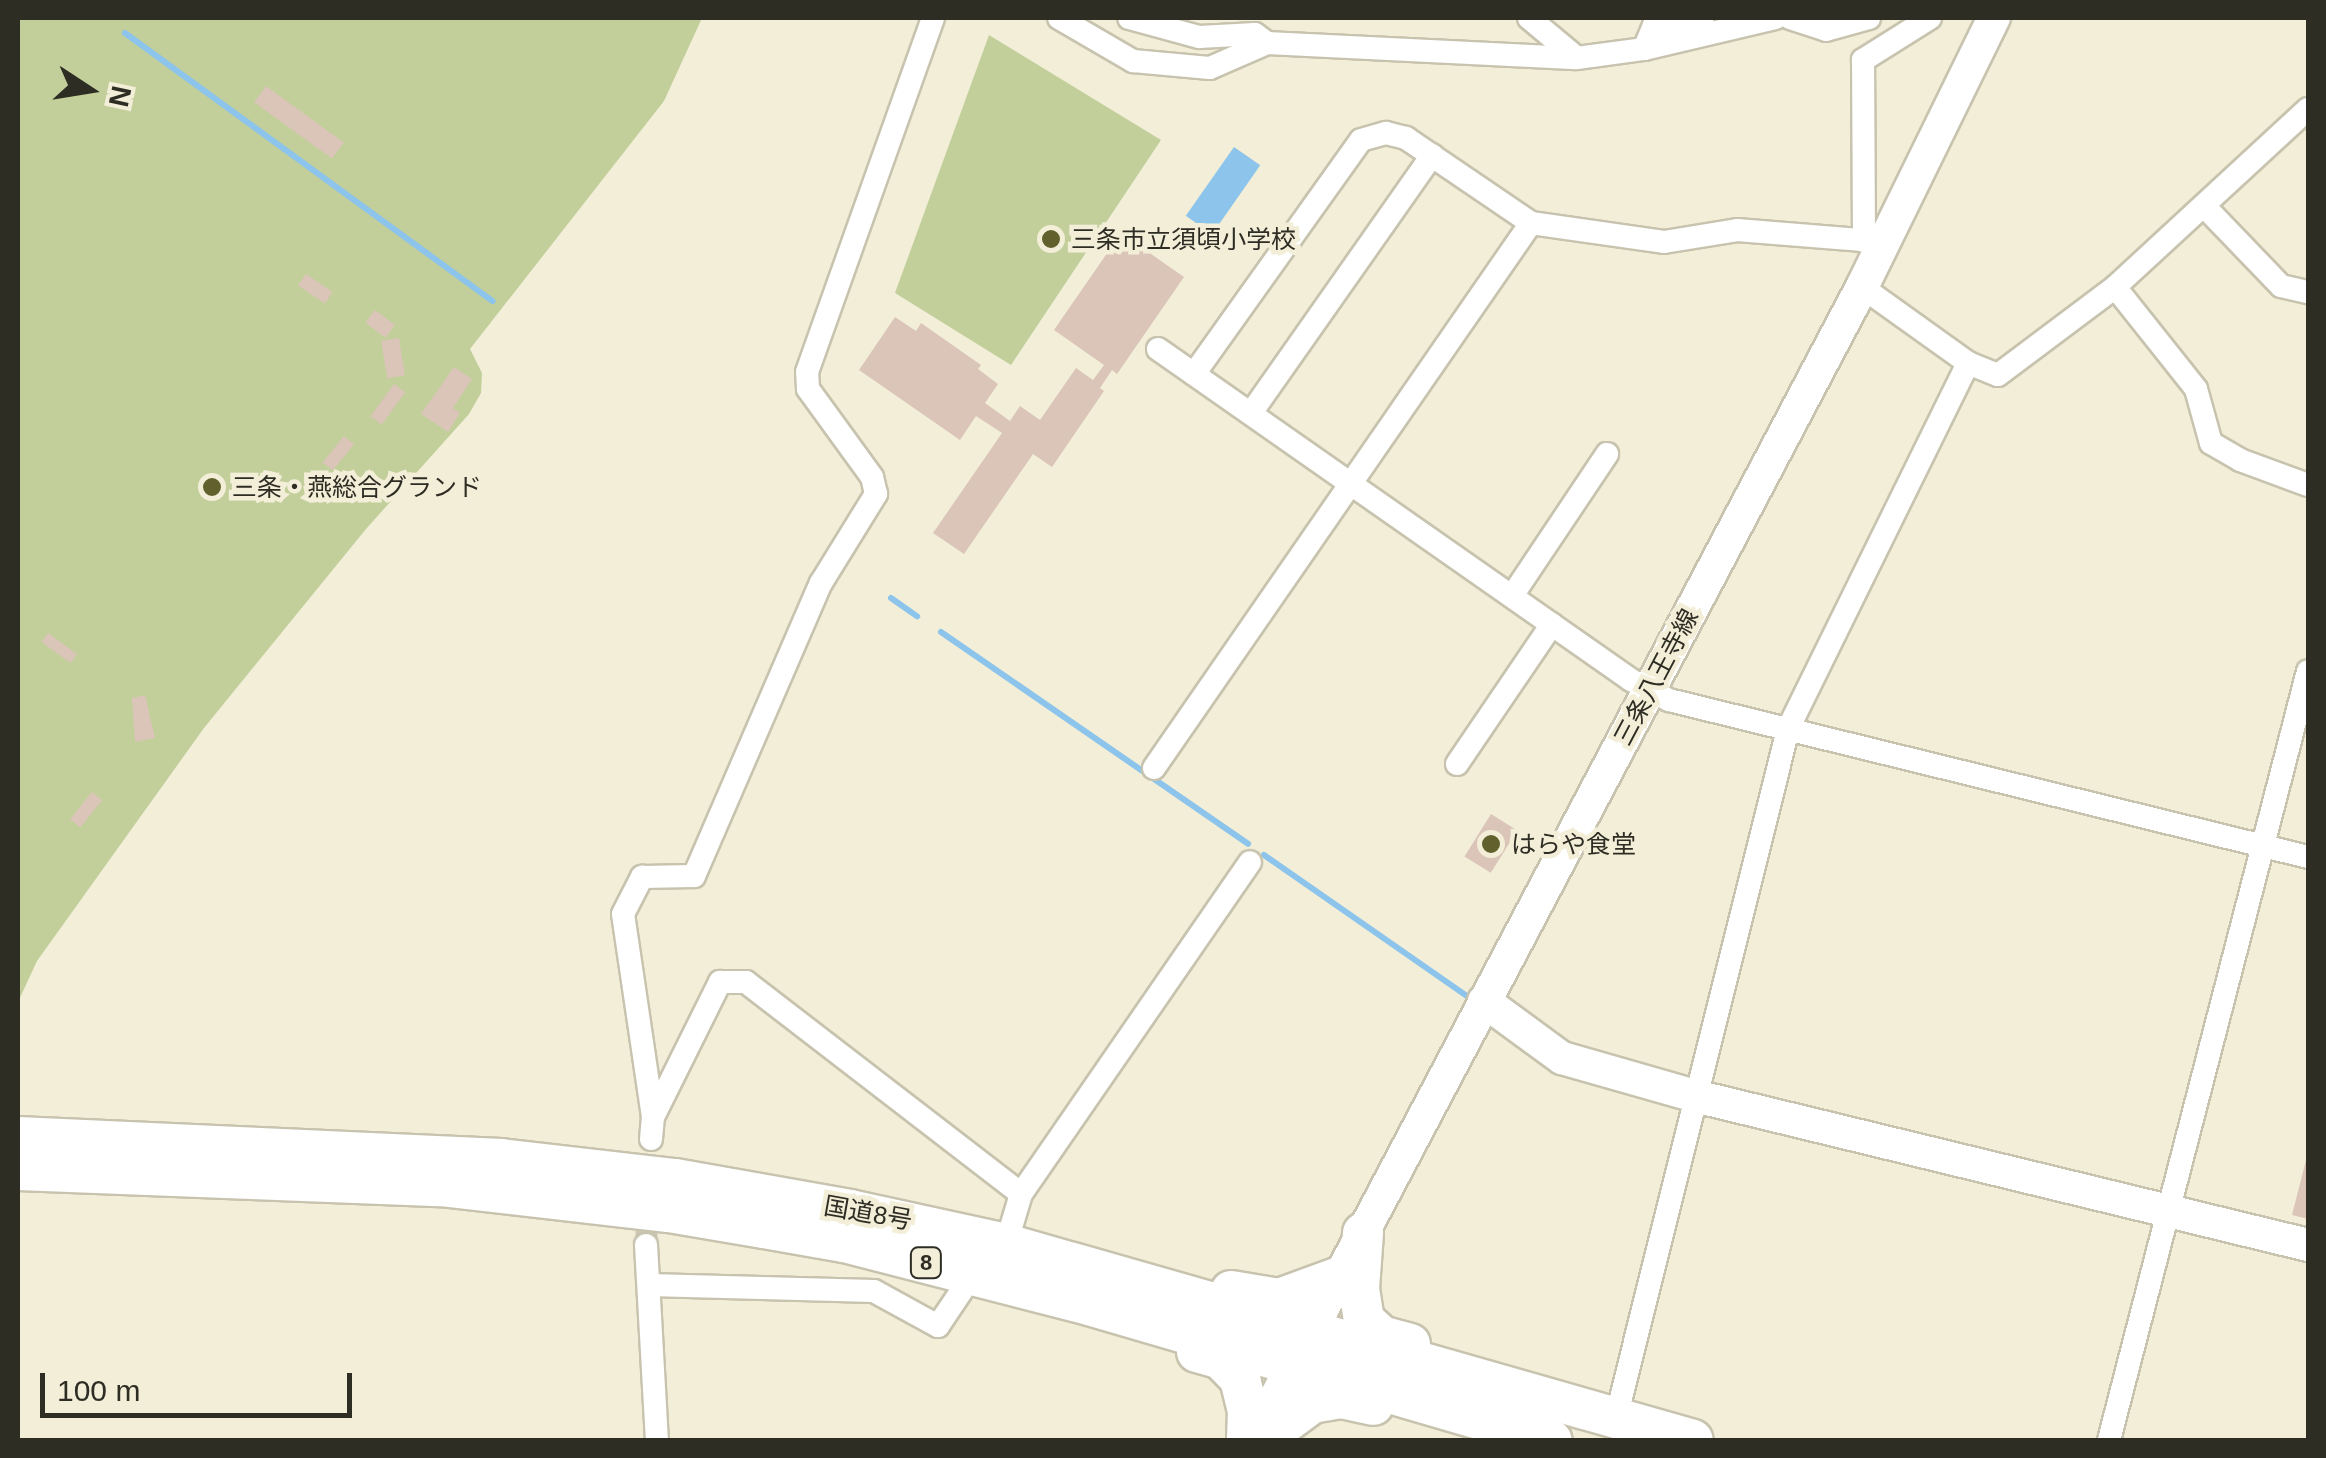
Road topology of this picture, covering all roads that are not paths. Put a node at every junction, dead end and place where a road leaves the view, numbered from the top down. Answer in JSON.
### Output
{"nodes":[{"id":1,"x":932,"y":18,"type":"edge"},
{"id":2,"x":1059,"y":18,"type":"edge"},
{"id":3,"x":1129,"y":18,"type":"edge"},
{"id":4,"x":1529,"y":18,"type":"edge"},
{"id":5,"x":1703,"y":18,"type":"edge"},
{"id":6,"x":1775,"y":18,"type":"edge"},
{"id":7,"x":1790,"y":18,"type":"edge"},
{"id":8,"x":1869,"y":18,"type":"edge"},
{"id":9,"x":1930,"y":18,"type":"edge"},
{"id":10,"x":1994,"y":18,"type":"edge"},
{"id":11,"x":1262,"y":32,"type":"edge"},
{"id":12,"x":1644,"y":49,"type":"junction"},
{"id":13,"x":1578,"y":58,"type":"junction"},
{"id":14,"x":2308,"y":109,"type":"edge"},
{"id":15,"x":1432,"y":155,"type":"junction"},
{"id":16,"x":2206,"y":208,"type":"junction"},
{"id":17,"x":1531,"y":224,"type":"junction"},
{"id":18,"x":1874,"y":242,"type":"junction"},
{"id":19,"x":1862,"y":288,"type":"junction"},
{"id":20,"x":2115,"y":288,"type":"junction"},
{"id":21,"x":2308,"y":292,"type":"edge"},
{"id":22,"x":1158,"y":349,"type":"dead end"},
{"id":23,"x":1968,"y":363,"type":"junction"},
{"id":24,"x":1194,"y":374,"type":"junction"},
{"id":25,"x":1251,"y":413,"type":"junction"},
{"id":26,"x":1607,"y":454,"type":"dead end"},
{"id":27,"x":1350,"y":482,"type":"junction"},
{"id":28,"x":2308,"y":485,"type":"edge"},
{"id":29,"x":1512,"y":596,"type":"junction"},
{"id":30,"x":1552,"y":624,"type":"junction"},
{"id":31,"x":2308,"y":670,"type":"edge"},
{"id":32,"x":1649,"y":690,"type":"junction"},
{"id":33,"x":1788,"y":729,"type":"junction"},
{"id":34,"x":1457,"y":764,"type":"dead end"},
{"id":35,"x":1154,"y":768,"type":"dead end"},
{"id":36,"x":2263,"y":845,"type":"junction"},
{"id":37,"x":2308,"y":857,"type":"edge"},
{"id":38,"x":1250,"y":862,"type":"dead end"},
{"id":39,"x":1484,"y":1001,"type":"junction"},
{"id":40,"x":1695,"y":1096,"type":"junction"},
{"id":41,"x":18,"y":1137,"type":"edge"},
{"id":42,"x":18,"y":1170,"type":"edge"},
{"id":43,"x":548,"y":1180,"type":"junction"},
{"id":44,"x":1021,"y":1194,"type":"junction"},
{"id":45,"x":2169,"y":1208,"type":"junction"},
{"id":46,"x":1363,"y":1233,"type":"junction"},
{"id":47,"x":1006,"y":1244,"type":"junction"},
{"id":48,"x":2308,"y":1244,"type":"edge"},
{"id":49,"x":646,"y":1246,"type":"tunnel mouth"},
{"id":50,"x":973,"y":1274,"type":"junction"},
{"id":51,"x":1339,"y":1277,"type":"junction"},
{"id":52,"x":1145,"y":1284,"type":"junction"},
{"id":53,"x":650,"y":1285,"type":"junction"},
{"id":54,"x":1089,"y":1306,"type":"junction"},
{"id":55,"x":1302,"y":1349,"type":"junction"},
{"id":56,"x":1528,"y":1395,"type":"junction"},
{"id":57,"x":1474,"y":1418,"type":"junction"},
{"id":58,"x":1616,"y":1418,"type":"junction"},
{"id":59,"x":657,"y":1440,"type":"edge"},
{"id":60,"x":1250,"y":1440,"type":"edge"},
{"id":61,"x":1262,"y":1440,"type":"edge"},
{"id":62,"x":1552,"y":1440,"type":"edge"},
{"id":63,"x":1693,"y":1440,"type":"edge"},
{"id":64,"x":2109,"y":1440,"type":"edge"}],
"edges":[{"from":1,"to":44,"type":"street"},
{"from":2,"to":11,"type":"street"},
{"from":3,"to":11,"type":"street"},
{"from":4,"to":13,"type":"street"},
{"from":5,"to":12,"type":"street"},
{"from":6,"to":12,"type":"street"},
{"from":7,"to":8,"type":"street"},
{"from":9,"to":18,"type":"street"},
{"from":10,"to":18,"type":"main road","name":"三条八王寺線"},
{"from":11,"to":13,"type":"street"},
{"from":12,"to":13,"type":"street"},
{"from":14,"to":16,"type":"street"},
{"from":15,"to":17,"type":"street"},
{"from":15,"to":24,"type":"street"},
{"from":15,"to":25,"type":"street"},
{"from":16,"to":20,"type":"street"},
{"from":16,"to":21,"type":"street"},
{"from":17,"to":18,"type":"street"},
{"from":17,"to":27,"type":"street"},
{"from":18,"to":19,"type":"main road","name":"三条八王寺線"},
{"from":19,"to":23,"type":"street"},
{"from":19,"to":32,"type":"main road","name":"三条八王寺線"},
{"from":20,"to":23,"type":"street"},
{"from":20,"to":28,"type":"street"},
{"from":22,"to":24,"type":"street"},
{"from":23,"to":33,"type":"street"},
{"from":24,"to":25,"type":"street"},
{"from":25,"to":27,"type":"street"},
{"from":26,"to":29,"type":"street"},
{"from":27,"to":29,"type":"street"},
{"from":27,"to":35,"type":"street"},
{"from":29,"to":30,"type":"street"},
{"from":30,"to":32,"type":"street"},
{"from":30,"to":34,"type":"street"},
{"from":31,"to":36,"type":"street"},
{"from":32,"to":33,"type":"street"},
{"from":32,"to":39,"type":"main road","name":"三条八王寺線"},
{"from":33,"to":36,"type":"street"},
{"from":33,"to":40,"type":"street"},
{"from":36,"to":37,"type":"street"},
{"from":36,"to":45,"type":"street"},
{"from":38,"to":44,"type":"street"},
{"from":39,"to":40,"type":"main road"},
{"from":39,"to":46,"type":"main road","name":"三条八王寺線"},
{"from":40,"to":45,"type":"main road"},
{"from":40,"to":58,"type":"street"},
{"from":41,"to":43,"type":"highway","name":"国道8号","number":"8"},
{"from":42,"to":43,"type":"highway","name":"国道8号","number":"8"},
{"from":43,"to":47,"type":"highway","name":"国道8号","number":"8"},
{"from":43,"to":50,"type":"highway","name":"国道8号","number":"8"},
{"from":44,"to":47,"type":"street"},
{"from":45,"to":48,"type":"main road"},
{"from":45,"to":64,"type":"street"},
{"from":46,"to":51,"type":"main road","name":"三条八王寺線"},
{"from":46,"to":56,"type":"highway"},
{"from":47,"to":52,"type":"highway","name":"国道8号","number":"8"},
{"from":49,"to":53,"type":"street"},
{"from":50,"to":53,"type":"street"},
{"from":50,"to":54,"type":"highway","name":"国道8号","number":"8"},
{"from":51,"to":52,"type":"highway"},
{"from":51,"to":55,"type":"main road","name":"三条八王寺線"},
{"from":52,"to":55,"type":"highway","name":"国道8号","number":"8"},
{"from":53,"to":59,"type":"street"},
{"from":54,"to":55,"type":"highway","name":"国道8号","number":"8"},
{"from":54,"to":60,"type":"highway"},
{"from":55,"to":56,"type":"highway","name":"国道8号","number":"8"},
{"from":55,"to":57,"type":"highway","name":"国道8号","number":"8"},
{"from":55,"to":60,"type":"main road"},
{"from":56,"to":58,"type":"highway","name":"国道8号","number":"8"},
{"from":57,"to":61,"type":"highway"},
{"from":57,"to":62,"type":"highway","name":"国道8号","number":"8"},
{"from":58,"to":63,"type":"highway","name":"国道8号","number":"8"}]}
